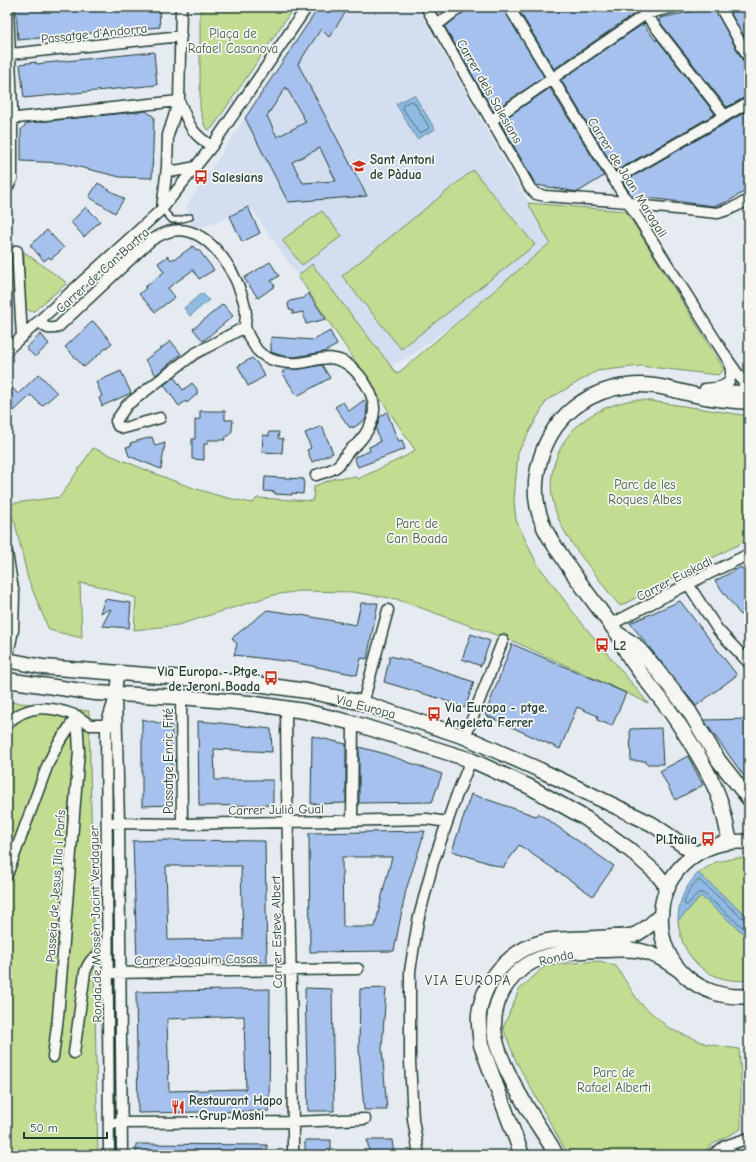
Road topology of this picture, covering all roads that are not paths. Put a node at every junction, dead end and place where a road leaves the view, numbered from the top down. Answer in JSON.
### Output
{"nodes":[{"id":1,"x":8,"y":7,"type":"edge"},
{"id":2,"x":181,"y":7,"type":"edge"},
{"id":3,"x":306,"y":7,"type":"edge"},
{"id":4,"x":426,"y":7,"type":"edge"},
{"id":5,"x":460,"y":7,"type":"edge"},
{"id":6,"x":509,"y":7,"type":"edge"},
{"id":7,"x":674,"y":7,"type":"edge"},
{"id":8,"x":720,"y":7,"type":"edge"},
{"id":9,"x":643,"y":11,"type":"edge"},
{"id":10,"x":437,"y":25,"type":"junction"},
{"id":11,"x":181,"y":36,"type":"junction"},
{"id":12,"x":10,"y":54,"type":"junction"},
{"id":13,"x":749,"y":58,"type":"edge"},
{"id":14,"x":552,"y":78,"type":"junction"},
{"id":15,"x":178,"y":101,"type":"junction"},
{"id":16,"x":749,"y":102,"type":"edge"},
{"id":17,"x":725,"y":116,"type":"junction"},
{"id":18,"x":10,"y":118,"type":"edge"},
{"id":19,"x":492,"y":120,"type":"junction"},
{"id":20,"x":212,"y":146,"type":"junction"},
{"id":21,"x":167,"y":167,"type":"junction"},
{"id":22,"x":196,"y":167,"type":"junction"},
{"id":23,"x":614,"y":180,"type":"junction"},
{"id":24,"x":7,"y":188,"type":"edge"},
{"id":25,"x":749,"y":200,"type":"edge"},
{"id":26,"x":628,"y":202,"type":"junction"},
{"id":27,"x":162,"y":209,"type":"junction"},
{"id":28,"x":190,"y":217,"type":"dead end"},
{"id":29,"x":17,"y":251,"type":"dead end"},
{"id":30,"x":39,"y":321,"type":"junction"},
{"id":31,"x":245,"y":327,"type":"junction"},
{"id":32,"x":22,"y":337,"type":"junction"},
{"id":33,"x":7,"y":350,"type":"edge"},
{"id":34,"x":728,"y":360,"type":"junction"},
{"id":35,"x":676,"y":389,"type":"junction"},
{"id":36,"x":705,"y":390,"type":"junction"},
{"id":37,"x":749,"y":391,"type":"edge"},
{"id":38,"x":749,"y":402,"type":"edge"},
{"id":39,"x":160,"y":418,"type":"dead end"},
{"id":40,"x":316,"y":475,"type":"dead end"},
{"id":41,"x":7,"y":553,"type":"edge"},
{"id":42,"x":749,"y":555,"type":"edge"},
{"id":43,"x":688,"y":584,"type":"junction"},
{"id":44,"x":388,"y":610,"type":"dead end"},
{"id":45,"x":614,"y":630,"type":"junction"},
{"id":46,"x":503,"y":640,"type":"dead end"},
{"id":47,"x":7,"y":660,"type":"edge"},
{"id":48,"x":749,"y":663,"type":"edge"},
{"id":49,"x":118,"y":674,"type":"junction"},
{"id":50,"x":7,"y":680,"type":"edge"},
{"id":51,"x":116,"y":694,"type":"junction"},
{"id":52,"x":181,"y":697,"type":"junction"},
{"id":53,"x":363,"y":703,"type":"junction"},
{"id":54,"x":286,"y":708,"type":"junction"},
{"id":55,"x":77,"y":716,"type":"junction"},
{"id":56,"x":353,"y":723,"type":"junction"},
{"id":57,"x":7,"y":724,"type":"edge"},
{"id":58,"x":106,"y":725,"type":"junction"},
{"id":59,"x":118,"y":726,"type":"junction"},
{"id":60,"x":465,"y":737,"type":"junction"},
{"id":61,"x":471,"y":760,"type":"junction"},
{"id":62,"x":749,"y":799,"type":"edge"},
{"id":63,"x":352,"y":820,"type":"junction"},
{"id":64,"x":106,"y":822,"type":"junction"},
{"id":65,"x":286,"y":822,"type":"junction"},
{"id":66,"x":447,"y":822,"type":"junction"},
{"id":67,"x":119,"y":823,"type":"junction"},
{"id":68,"x":182,"y":824,"type":"junction"},
{"id":69,"x":730,"y":842,"type":"junction"},
{"id":70,"x":749,"y":842,"type":"edge"},
{"id":71,"x":696,"y":854,"type":"junction"},
{"id":72,"x":7,"y":875,"type":"edge"},
{"id":73,"x":668,"y":888,"type":"junction"},
{"id":74,"x":661,"y":915,"type":"junction"},
{"id":75,"x":107,"y":952,"type":"junction"},
{"id":76,"x":358,"y":969,"type":"dead end"},
{"id":77,"x":291,"y":970,"type":"junction"},
{"id":78,"x":679,"y":970,"type":"junction"},
{"id":79,"x":121,"y":973,"type":"junction"},
{"id":80,"x":107,"y":974,"type":"junction"},
{"id":81,"x":749,"y":996,"type":"edge"},
{"id":82,"x":74,"y":1053,"type":"dead end"},
{"id":83,"x":53,"y":1057,"type":"dead end"},
{"id":84,"x":365,"y":1119,"type":"dead end"},
{"id":85,"x":293,"y":1122,"type":"junction"},
{"id":86,"x":122,"y":1123,"type":"junction"},
{"id":87,"x":109,"y":1124,"type":"junction"},
{"id":88,"x":749,"y":1138,"type":"edge"},
{"id":89,"x":725,"y":1146,"type":"junction"},
{"id":90,"x":109,"y":1155,"type":"edge"},
{"id":91,"x":122,"y":1155,"type":"edge"},
{"id":92,"x":294,"y":1155,"type":"edge"},
{"id":93,"x":419,"y":1155,"type":"edge"},
{"id":94,"x":522,"y":1155,"type":"edge"},
{"id":95,"x":556,"y":1155,"type":"edge"},
{"id":96,"x":712,"y":1155,"type":"edge"},
{"id":97,"x":734,"y":1155,"type":"edge"}],
"edges":[{"from":1,"to":12,"type":"street"},
{"from":2,"to":11,"type":"street"},
{"from":3,"to":20,"type":"street"},
{"from":4,"to":10,"type":"street","name":"Carrer dels Salesians"},
{"from":5,"to":10,"type":"street"},
{"from":6,"to":14,"type":"street","name":"Carrer de Joan Maragall"},
{"from":7,"to":9,"type":"street"},
{"from":8,"to":13,"type":"street"},
{"from":9,"to":14,"type":"street"},
{"from":9,"to":17,"type":"street"},
{"from":10,"to":19,"type":"street","name":"Carrer dels Salesians"},
{"from":11,"to":12,"type":"street","name":"Passatge d'Andorra"},
{"from":11,"to":15,"type":"street"},
{"from":12,"to":18,"type":"street"},
{"from":14,"to":19,"type":"street"},
{"from":14,"to":23,"type":"street","name":"Carrer de Joan Maragall"},
{"from":15,"to":18,"type":"street"},
{"from":15,"to":20,"type":"street"},
{"from":15,"to":21,"type":"street"},
{"from":16,"to":17,"type":"street"},
{"from":17,"to":23,"type":"street"},
{"from":18,"to":24,"type":"street"},
{"from":19,"to":26,"type":"street","name":"Carrer dels Salesians"},
{"from":20,"to":22,"type":"street"},
{"from":21,"to":22,"type":"street"},
{"from":21,"to":27,"type":"street"},
{"from":22,"to":27,"type":"street"},
{"from":23,"to":26,"type":"street","name":"Carrer de Joan Maragall"},
{"from":25,"to":26,"type":"street"},
{"from":26,"to":34,"type":"street","name":"Carrer de Joan Maragall"},
{"from":27,"to":28,"type":"lane"},
{"from":27,"to":30,"type":"street"},
{"from":29,"to":32,"type":"street"},
{"from":30,"to":31,"type":"street","name":"Carrer de Can Bartra"},
{"from":30,"to":32,"type":"street"},
{"from":31,"to":39,"type":"street"},
{"from":31,"to":40,"type":"street","name":"Carrer de Can Bartra"},
{"from":32,"to":33,"type":"street"},
{"from":34,"to":36,"type":"street","name":"Carrer de Joan Maragall"},
{"from":34,"to":37,"type":"street","name":"Carrer de Joan Maragall"},
{"from":35,"to":36,"type":"street"},
{"from":35,"to":38,"type":"street"},
{"from":35,"to":45,"type":"street"},
{"from":36,"to":37,"type":"street"},
{"from":41,"to":47,"type":"street"},
{"from":42,"to":43,"type":"street","name":"Carrer Euskadi"},
{"from":43,"to":45,"type":"street","name":"Carrer Euskadi"},
{"from":43,"to":48,"type":"street"},
{"from":44,"to":53,"type":"street"},
{"from":45,"to":62,"type":"street"},
{"from":45,"to":69,"type":"street"},
{"from":46,"to":60,"type":"street"},
{"from":47,"to":49,"type":"street","name":"Via Europa"},
{"from":49,"to":51,"type":"street","name":"Ronda de Mossèn Jacint Verdaguer"},
{"from":49,"to":53,"type":"street","name":"Via Europa"},
{"from":50,"to":51,"type":"street","name":"Via Europa"},
{"from":51,"to":52,"type":"street","name":"Via Europa"},
{"from":51,"to":58,"type":"street","name":"Ronda de Mossèn Jacint Verdaguer"},
{"from":51,"to":59,"type":"street","name":"Ronda de Mossèn Jacint Verdaguer"},
{"from":52,"to":54,"type":"street","name":"Via Europa"},
{"from":52,"to":68,"type":"street","name":"Passatge Enric Fité"},
{"from":53,"to":60,"type":"street","name":"Via Europa"},
{"from":54,"to":56,"type":"street","name":"Via Europa"},
{"from":54,"to":65,"type":"street","name":"Carrer Esteve Albert"},
{"from":55,"to":57,"type":"street"},
{"from":55,"to":58,"type":"street"},
{"from":55,"to":72,"type":"street"},
{"from":55,"to":83,"type":"street","name":"Passeig de Jesus Illa i París"},
{"from":56,"to":61,"type":"street","name":"Via Europa"},
{"from":56,"to":63,"type":"street"},
{"from":58,"to":59,"type":"street"},
{"from":58,"to":64,"type":"street","name":"Ronda de Mossèn Jacint Verdaguer"},
{"from":59,"to":67,"type":"street","name":"Ronda de Mossèn Jacint Verdaguer"},
{"from":60,"to":71,"type":"street","name":"Via Europa"},
{"from":61,"to":66,"type":"street"},
{"from":61,"to":73,"type":"street","name":"Via Europa"},
{"from":63,"to":65,"type":"street","name":"Carrer Julià Gual"},
{"from":63,"to":66,"type":"street","name":"Carrer Julià Gual"},
{"from":64,"to":67,"type":"street","name":"Carrer Julià Gual"},
{"from":64,"to":75,"type":"street","name":"Ronda de Mossèn Jacint Verdaguer"},
{"from":65,"to":68,"type":"street","name":"Carrer Julià Gual"},
{"from":65,"to":77,"type":"street","name":"Carrer Esteve Albert"},
{"from":66,"to":93,"type":"street"},
{"from":67,"to":68,"type":"street","name":"Carrer Julià Gual"},
{"from":67,"to":79,"type":"street","name":"Ronda de Mossèn Jacint Verdaguer"},
{"from":69,"to":70,"type":"street"},
{"from":69,"to":71,"type":"street"},
{"from":71,"to":73,"type":"street"},
{"from":73,"to":74,"type":"street"},
{"from":74,"to":78,"type":"street"},
{"from":74,"to":94,"type":"street"},
{"from":75,"to":80,"type":"street","name":"Ronda de Mossèn Jacint Verdaguer"},
{"from":75,"to":82,"type":"street"},
{"from":76,"to":77,"type":"street","name":"Carrer Joaquim Casas"},
{"from":77,"to":79,"type":"street","name":"Carrer Joaquim Casas"},
{"from":77,"to":85,"type":"street","name":"Carrer Esteve Albert"},
{"from":78,"to":81,"type":"street"},
{"from":78,"to":95,"type":"street","name":"Ronda"},
{"from":79,"to":80,"type":"street","name":"Carrer Joaquim Casas"},
{"from":79,"to":86,"type":"street","name":"Ronda de Mossèn Jacint Verdaguer"},
{"from":80,"to":87,"type":"street","name":"Ronda de Mossèn Jacint Verdaguer"},
{"from":84,"to":85,"type":"street"},
{"from":85,"to":86,"type":"street"},
{"from":85,"to":92,"type":"street","name":"Carrer Esteve Albert"},
{"from":86,"to":87,"type":"street"},
{"from":86,"to":91,"type":"street","name":"Ronda de Mossèn Jacint Verdaguer"},
{"from":87,"to":90,"type":"street","name":"Ronda de Mossèn Jacint Verdaguer"},
{"from":88,"to":89,"type":"street"},
{"from":89,"to":96,"type":"street"},
{"from":89,"to":97,"type":"street"}]}
